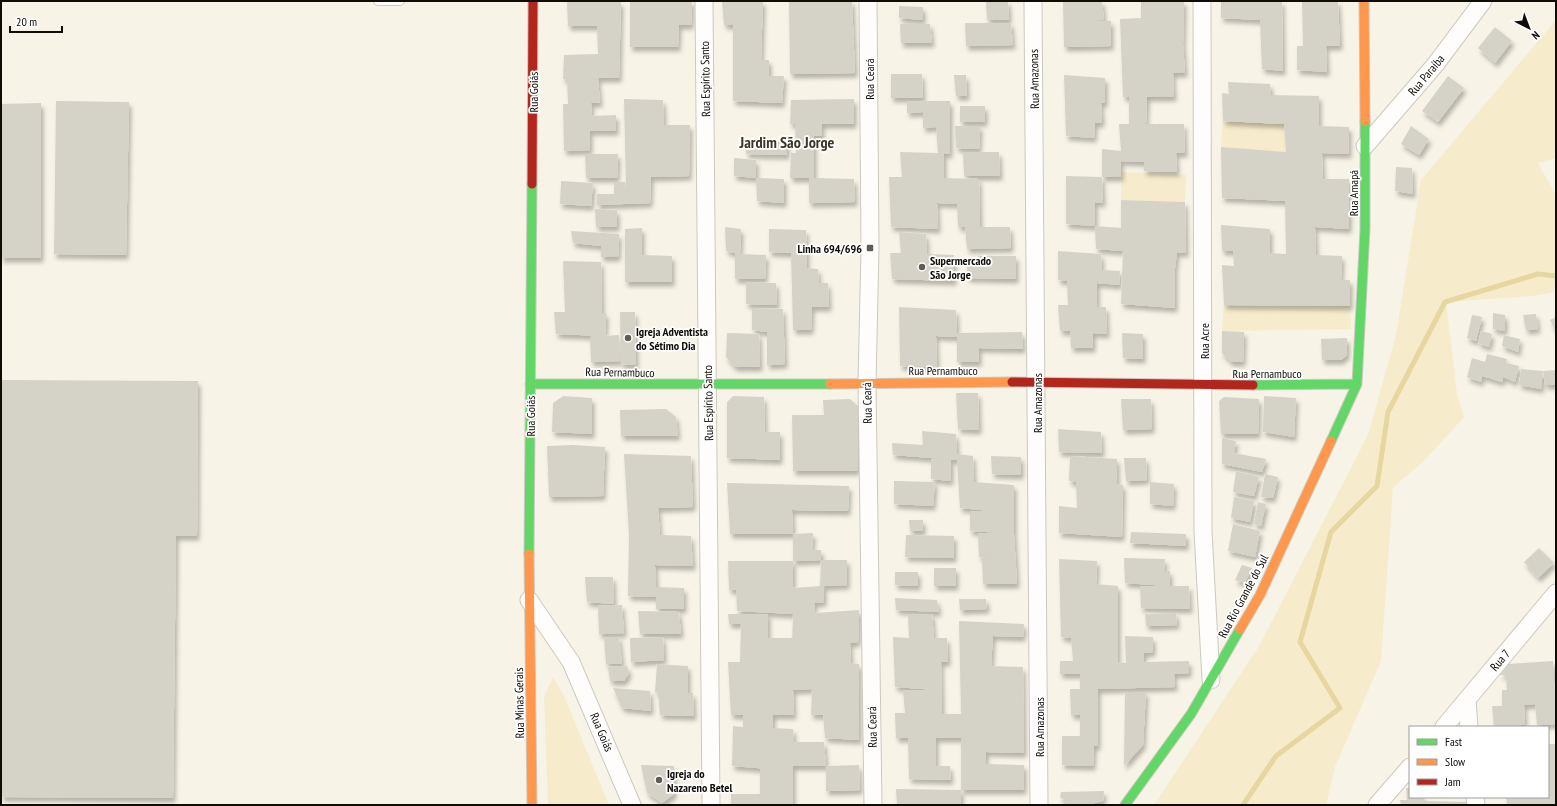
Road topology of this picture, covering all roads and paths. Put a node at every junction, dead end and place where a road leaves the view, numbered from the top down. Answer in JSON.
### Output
{"nodes":[{"id":1,"x":378,"y":1,"type":"edge"},
{"id":2,"x":400,"y":1,"type":"edge"},
{"id":3,"x":533,"y":1,"type":"edge"},
{"id":4,"x":704,"y":1,"type":"edge"},
{"id":5,"x":868,"y":1,"type":"edge"},
{"id":6,"x":1033,"y":1,"type":"edge"},
{"id":7,"x":1202,"y":1,"type":"edge"},
{"id":8,"x":1364,"y":1,"type":"edge"},
{"id":9,"x":1483,"y":1,"type":"edge"},
{"id":10,"x":1365,"y":146,"type":"junction"},
{"id":11,"x":1037,"y":382,"type":"junction"},
{"id":12,"x":867,"y":383,"type":"junction"},
{"id":13,"x":530,"y":384,"type":"junction"},
{"id":14,"x":1357,"y":384,"type":"junction"},
{"id":15,"x":708,"y":385,"type":"junction"},
{"id":16,"x":1204,"y":385,"type":"junction"},
{"id":17,"x":1556,"y":593,"type":"edge"},
{"id":18,"x":529,"y":600,"type":"junction"},
{"id":19,"x":1211,"y":680,"type":"junction"},
{"id":20,"x":1467,"y":700,"type":"junction"},
{"id":21,"x":1445,"y":726,"type":"edge"},
{"id":22,"x":1469,"y":726,"type":"edge"},
{"id":23,"x":1409,"y":768,"type":"edge"},
{"id":24,"x":712,"y":799,"type":"edge"},
{"id":25,"x":532,"y":805,"type":"edge"},
{"id":26,"x":632,"y":805,"type":"edge"},
{"id":27,"x":697,"y":805,"type":"edge"},
{"id":28,"x":873,"y":805,"type":"edge"},
{"id":29,"x":1039,"y":805,"type":"edge"},
{"id":30,"x":1125,"y":805,"type":"edge"},
{"id":31,"x":1378,"y":805,"type":"edge"}],
"edges":[{"from":1,"to":2,"type":"lane"},
{"from":3,"to":13,"type":"street","name":"Rua Goiás"},
{"from":4,"to":15,"type":"street","name":"Rua Espírito Santo"},
{"from":5,"to":12,"type":"street","name":"Rua Ceará"},
{"from":6,"to":11,"type":"street","name":"Rua Amazonas"},
{"from":7,"to":16,"type":"street","name":"Rua Acre"},
{"from":8,"to":10,"type":"street","name":"Rua Amapá"},
{"from":9,"to":10,"type":"street","name":"Rua Paraíba"},
{"from":10,"to":14,"type":"street","name":"Rua Amapá"},
{"from":11,"to":12,"type":"street","name":"Rua Pernambuco"},
{"from":11,"to":16,"type":"street","name":"Rua Pernambuco"},
{"from":11,"to":29,"type":"street","name":"Rua Amazonas"},
{"from":12,"to":15,"type":"street","name":"Rua Pernambuco"},
{"from":12,"to":28,"type":"street","name":"Rua Ceará"},
{"from":13,"to":15,"type":"street","name":"Rua Pernambuco"},
{"from":13,"to":18,"type":"street","name":"Rua Goiás"},
{"from":14,"to":16,"type":"street","name":"Rua Pernambuco"},
{"from":14,"to":19,"type":"street","name":"Rua Rio Grande do Sul"},
{"from":15,"to":24,"type":"street","name":"Rua Espírito Santo"},
{"from":16,"to":19,"type":"street","name":"Rua Acre"},
{"from":17,"to":20,"type":"street","name":"Rua 7"},
{"from":18,"to":25,"type":"street","name":"Rua Minas Gerais"},
{"from":18,"to":26,"type":"street","name":"Rua Goiás"},
{"from":19,"to":30,"type":"street","name":"Rua Rio Grande do Sul"},
{"from":20,"to":21,"type":"street","name":"Rua 7"},
{"from":20,"to":22,"type":"street"},
{"from":23,"to":31,"type":"street"},
{"from":24,"to":27,"type":"street"}]}
